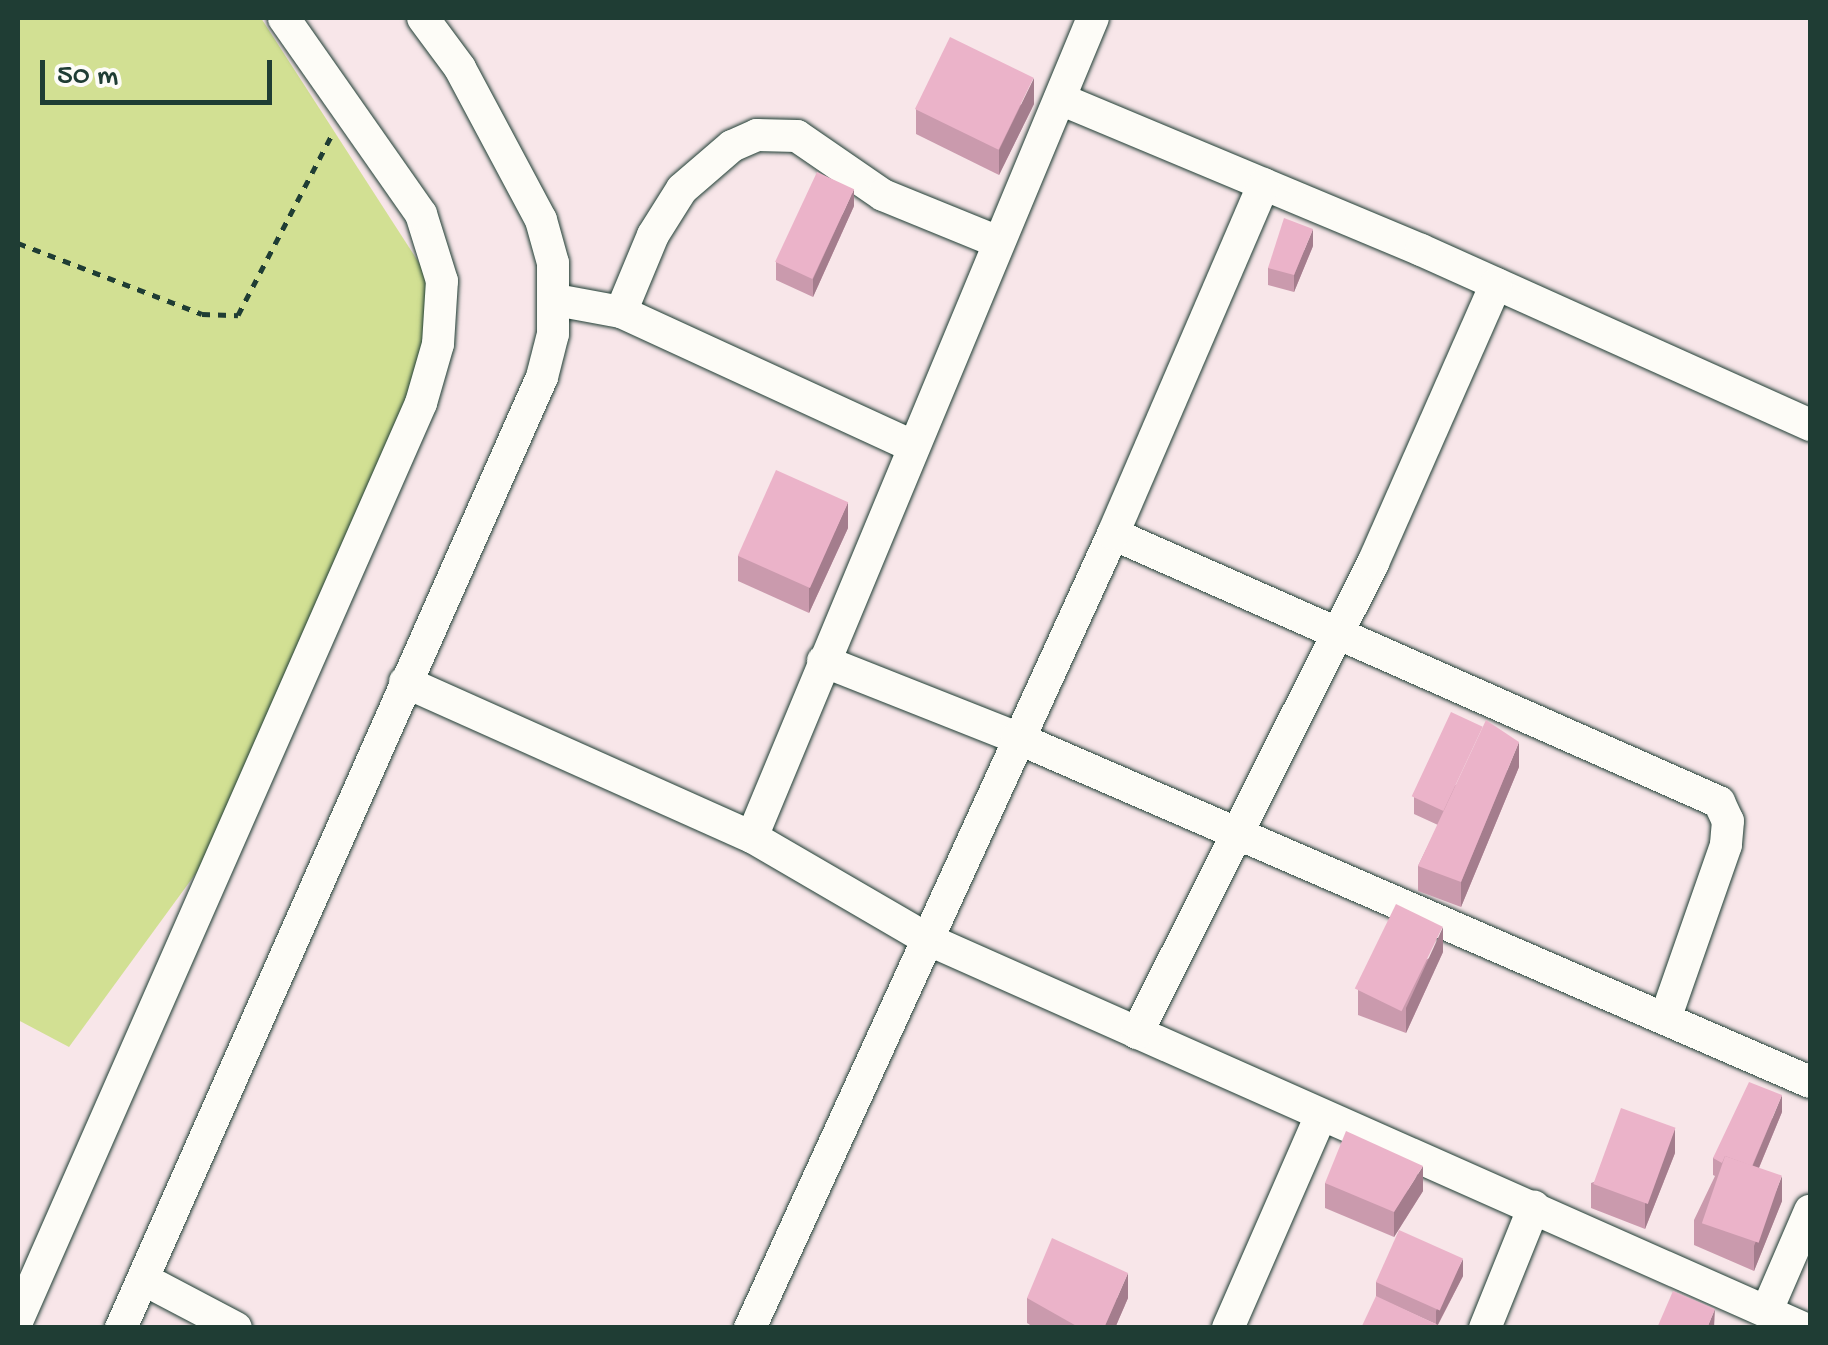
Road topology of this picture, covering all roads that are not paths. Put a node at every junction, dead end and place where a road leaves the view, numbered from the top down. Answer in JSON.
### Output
{"nodes":[{"id":1,"x":284,"y":18,"type":"edge"},
{"id":2,"x":422,"y":18,"type":"edge"},
{"id":3,"x":1092,"y":18,"type":"edge"},
{"id":4,"x":1060,"y":99,"type":"junction"},
{"id":5,"x":1264,"y":184,"type":"junction"},
{"id":6,"x":996,"y":241,"type":"junction"},
{"id":7,"x":1496,"y":284,"type":"junction"},
{"id":8,"x":556,"y":300,"type":"junction"},
{"id":9,"x":621,"y":312,"type":"junction"},
{"id":10,"x":1810,"y":425,"type":"edge"},
{"id":11,"x":910,"y":445,"type":"junction"},
{"id":12,"x":1113,"y":534,"type":"junction"},
{"id":13,"x":1338,"y":632,"type":"junction"},
{"id":14,"x":823,"y":662,"type":"junction"},
{"id":15,"x":405,"y":682,"type":"junction"},
{"id":16,"x":1016,"y":738,"type":"junction"},
{"id":17,"x":1234,"y":831,"type":"junction"},
{"id":18,"x":752,"y":837,"type":"junction"},
{"id":19,"x":929,"y":940,"type":"junction"},
{"id":20,"x":1666,"y":1016,"type":"junction"},
{"id":21,"x":1137,"y":1033,"type":"junction"},
{"id":22,"x":1810,"y":1082,"type":"edge"},
{"id":23,"x":1321,"y":1115,"type":"junction"},
{"id":24,"x":1534,"y":1207,"type":"junction"},
{"id":25,"x":1810,"y":1212,"type":"edge"},
{"id":26,"x":143,"y":1278,"type":"junction"},
{"id":27,"x":1768,"y":1308,"type":"junction"},
{"id":28,"x":18,"y":1319,"type":"edge"},
{"id":29,"x":121,"y":1328,"type":"edge"},
{"id":30,"x":236,"y":1328,"type":"edge"},
{"id":31,"x":750,"y":1328,"type":"edge"},
{"id":32,"x":1228,"y":1328,"type":"edge"},
{"id":33,"x":1485,"y":1328,"type":"edge"},
{"id":34,"x":1803,"y":1328,"type":"edge"}],
"edges":[{"from":1,"to":28,"type":"street"},
{"from":2,"to":8,"type":"street"},
{"from":3,"to":4,"type":"street"},
{"from":4,"to":5,"type":"street"},
{"from":4,"to":6,"type":"street"},
{"from":5,"to":7,"type":"street"},
{"from":5,"to":12,"type":"street"},
{"from":6,"to":9,"type":"street"},
{"from":6,"to":11,"type":"street"},
{"from":7,"to":10,"type":"street"},
{"from":7,"to":13,"type":"street"},
{"from":8,"to":9,"type":"street"},
{"from":8,"to":15,"type":"street"},
{"from":9,"to":11,"type":"street"},
{"from":11,"to":14,"type":"street"},
{"from":12,"to":13,"type":"street"},
{"from":12,"to":16,"type":"street"},
{"from":13,"to":17,"type":"street"},
{"from":13,"to":20,"type":"street"},
{"from":14,"to":16,"type":"street"},
{"from":14,"to":18,"type":"street"},
{"from":15,"to":18,"type":"street"},
{"from":15,"to":26,"type":"street"},
{"from":16,"to":17,"type":"street"},
{"from":16,"to":19,"type":"street"},
{"from":17,"to":20,"type":"street"},
{"from":17,"to":21,"type":"street"},
{"from":18,"to":19,"type":"street"},
{"from":19,"to":21,"type":"street"},
{"from":19,"to":31,"type":"street"},
{"from":20,"to":22,"type":"street"},
{"from":21,"to":23,"type":"street"},
{"from":23,"to":24,"type":"street"},
{"from":23,"to":32,"type":"street"},
{"from":24,"to":27,"type":"street"},
{"from":24,"to":33,"type":"street"},
{"from":25,"to":27,"type":"street"},
{"from":26,"to":29,"type":"street"},
{"from":26,"to":30,"type":"street"},
{"from":27,"to":34,"type":"street"}]}
